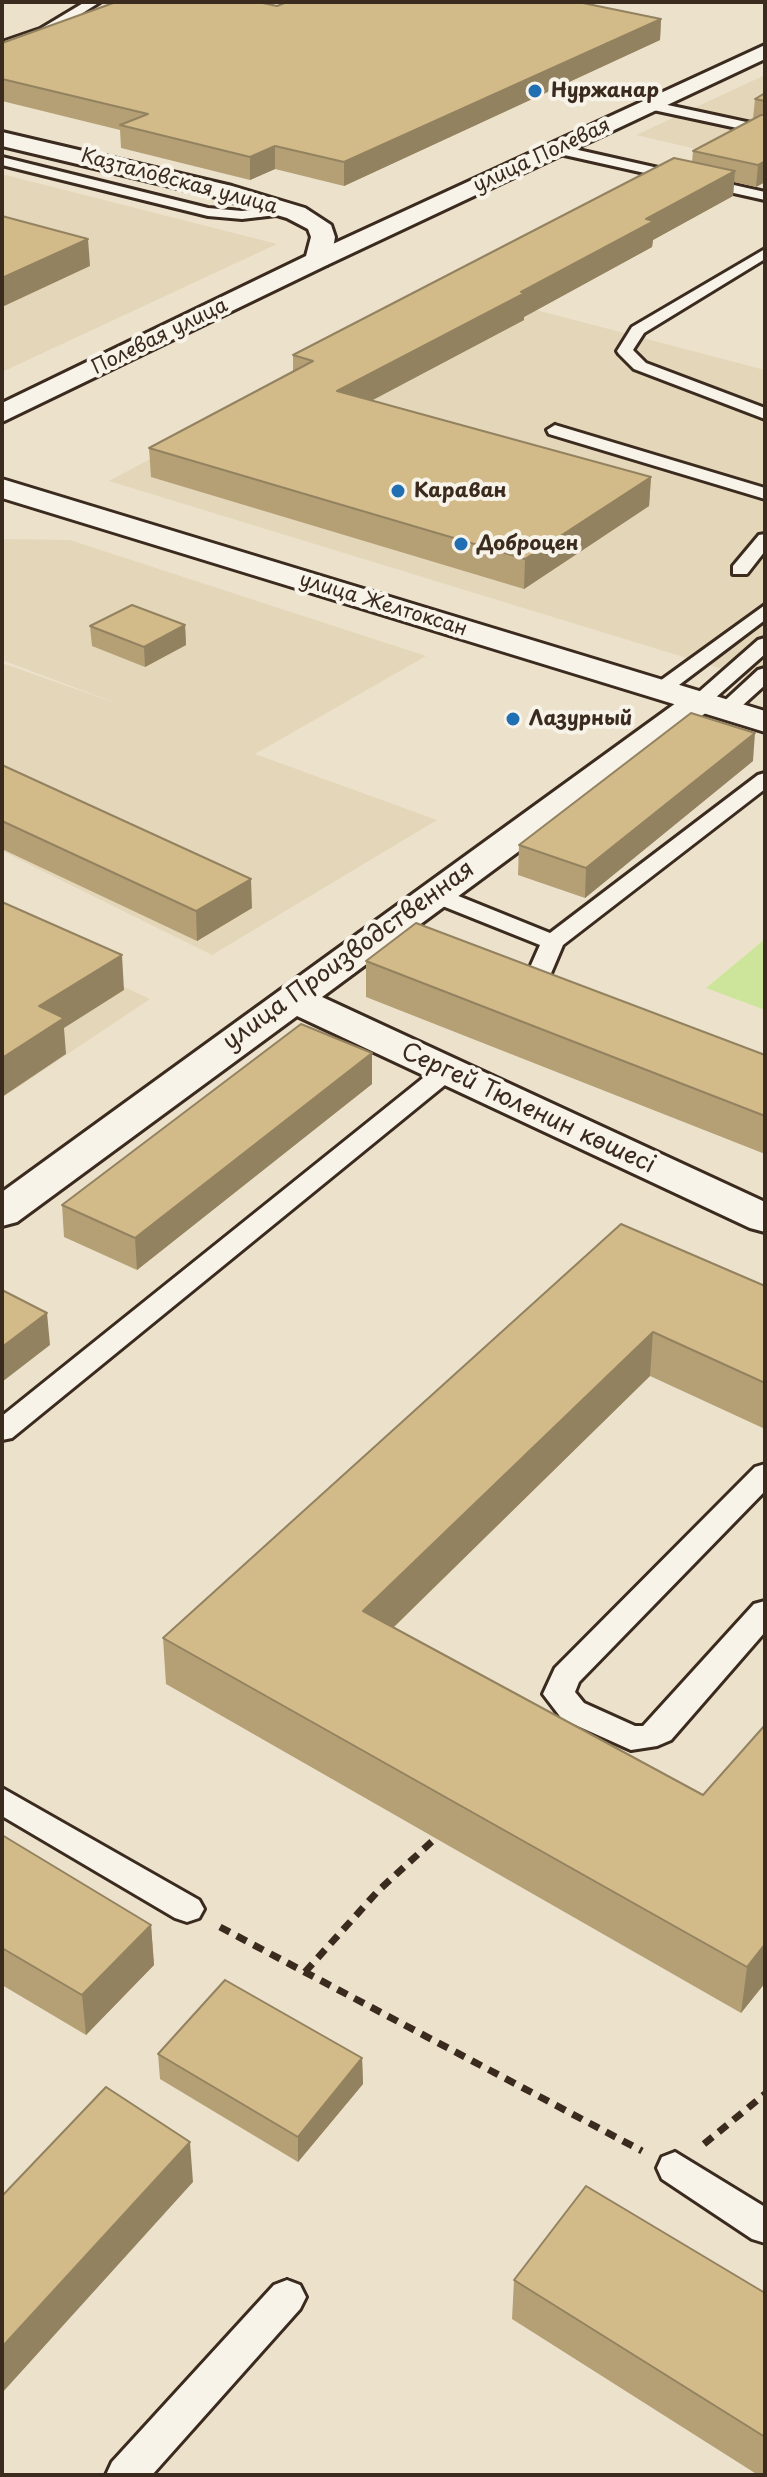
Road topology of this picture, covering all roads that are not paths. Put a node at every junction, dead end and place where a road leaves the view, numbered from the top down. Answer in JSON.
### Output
{"nodes":[{"id":1,"x":94,"y":2,"type":"edge"},
{"id":2,"x":2,"y":46,"type":"edge"},
{"id":3,"x":765,"y":51,"type":"edge"},
{"id":4,"x":649,"y":105,"type":"junction"},
{"id":5,"x":765,"y":130,"type":"edge"},
{"id":6,"x":2,"y":139,"type":"edge"},
{"id":7,"x":556,"y":149,"type":"junction"},
{"id":8,"x":2,"y":161,"type":"edge"},
{"id":9,"x":765,"y":196,"type":"edge"},
{"id":10,"x":285,"y":210,"type":"junction"},
{"id":11,"x":765,"y":253,"type":"edge"},
{"id":12,"x":318,"y":260,"type":"junction"},
{"id":13,"x":2,"y":414,"type":"edge"},
{"id":14,"x":765,"y":414,"type":"edge"},
{"id":15,"x":555,"y":430,"type":"dead end"},
{"id":16,"x":2,"y":488,"type":"edge"},
{"id":17,"x":765,"y":494,"type":"edge"},
{"id":18,"x":765,"y":539,"type":"edge"},
{"id":19,"x":740,"y":570,"type":"dead end"},
{"id":20,"x":765,"y":611,"type":"edge"},
{"id":21,"x":765,"y":644,"type":"edge"},
{"id":22,"x":765,"y":674,"type":"edge"},
{"id":23,"x":660,"y":690,"type":"junction"},
{"id":24,"x":713,"y":706,"type":"junction"},
{"id":25,"x":765,"y":722,"type":"edge"},
{"id":26,"x":765,"y":779,"type":"edge"},
{"id":27,"x":433,"y":894,"type":"junction"},
{"id":28,"x":553,"y":942,"type":"junction"},
{"id":29,"x":508,"y":972,"type":"edge"},
{"id":30,"x":536,"y":981,"type":"junction"},
{"id":31,"x":579,"y":997,"type":"edge"},
{"id":32,"x":291,"y":998,"type":"junction"},
{"id":33,"x":447,"y":1071,"type":"junction"},
{"id":34,"x":2,"y":1213,"type":"edge"},
{"id":35,"x":765,"y":1219,"type":"edge"},
{"id":36,"x":2,"y":1431,"type":"edge"},
{"id":37,"x":759,"y":1489,"type":"edge"},
{"id":38,"x":765,"y":1612,"type":"edge"},
{"id":39,"x":2,"y":1800,"type":"edge"},
{"id":40,"x":187,"y":1909,"type":"road end"},
{"id":41,"x":675,"y":2168,"type":"road end"},
{"id":42,"x":765,"y":2227,"type":"edge"},
{"id":43,"x":287,"y":2297,"type":"dead end"},
{"id":44,"x":126,"y":2475,"type":"edge"}],
"edges":[{"from":1,"to":2,"type":"lane"},
{"from":3,"to":4,"type":"street","name":"улица Полевая"},
{"from":4,"to":5,"type":"lane"},
{"from":4,"to":7,"type":"street","name":"улица Полевая"},
{"from":6,"to":10,"type":"street","name":"Казталовская улица"},
{"from":7,"to":9,"type":"lane"},
{"from":7,"to":12,"type":"street","name":"улица Полевая"},
{"from":8,"to":10,"type":"lane"},
{"from":10,"to":12,"type":"street","name":"Казталовская улица"},
{"from":11,"to":14,"type":"lane"},
{"from":12,"to":13,"type":"street","name":"Полевая улица"},
{"from":15,"to":17,"type":"lane"},
{"from":16,"to":23,"type":"street","name":"улица Желтоксан"},
{"from":18,"to":19,"type":"lane"},
{"from":20,"to":23,"type":"lane"},
{"from":21,"to":24,"type":"lane"},
{"from":22,"to":24,"type":"lane"},
{"from":23,"to":24,"type":"street","name":"улица Желтоксан"},
{"from":24,"to":25,"type":"street","name":"улица Желтоксан"},
{"from":24,"to":27,"type":"street","name":"улица Производственная"},
{"from":26,"to":28,"type":"lane"},
{"from":27,"to":28,"type":"lane"},
{"from":27,"to":32,"type":"street","name":"улица Производственная"},
{"from":28,"to":30,"type":"lane"},
{"from":29,"to":30,"type":"lane"},
{"from":30,"to":31,"type":"lane"},
{"from":32,"to":33,"type":"street","name":"Сергей Тюленин көшесі"},
{"from":32,"to":34,"type":"street","name":"улица Производственная"},
{"from":33,"to":35,"type":"street","name":"Сергей Тюленин көшесі"},
{"from":33,"to":36,"type":"lane"},
{"from":37,"to":38,"type":"lane"},
{"from":39,"to":40,"type":"lane"},
{"from":41,"to":42,"type":"lane"},
{"from":43,"to":44,"type":"lane"}]}
